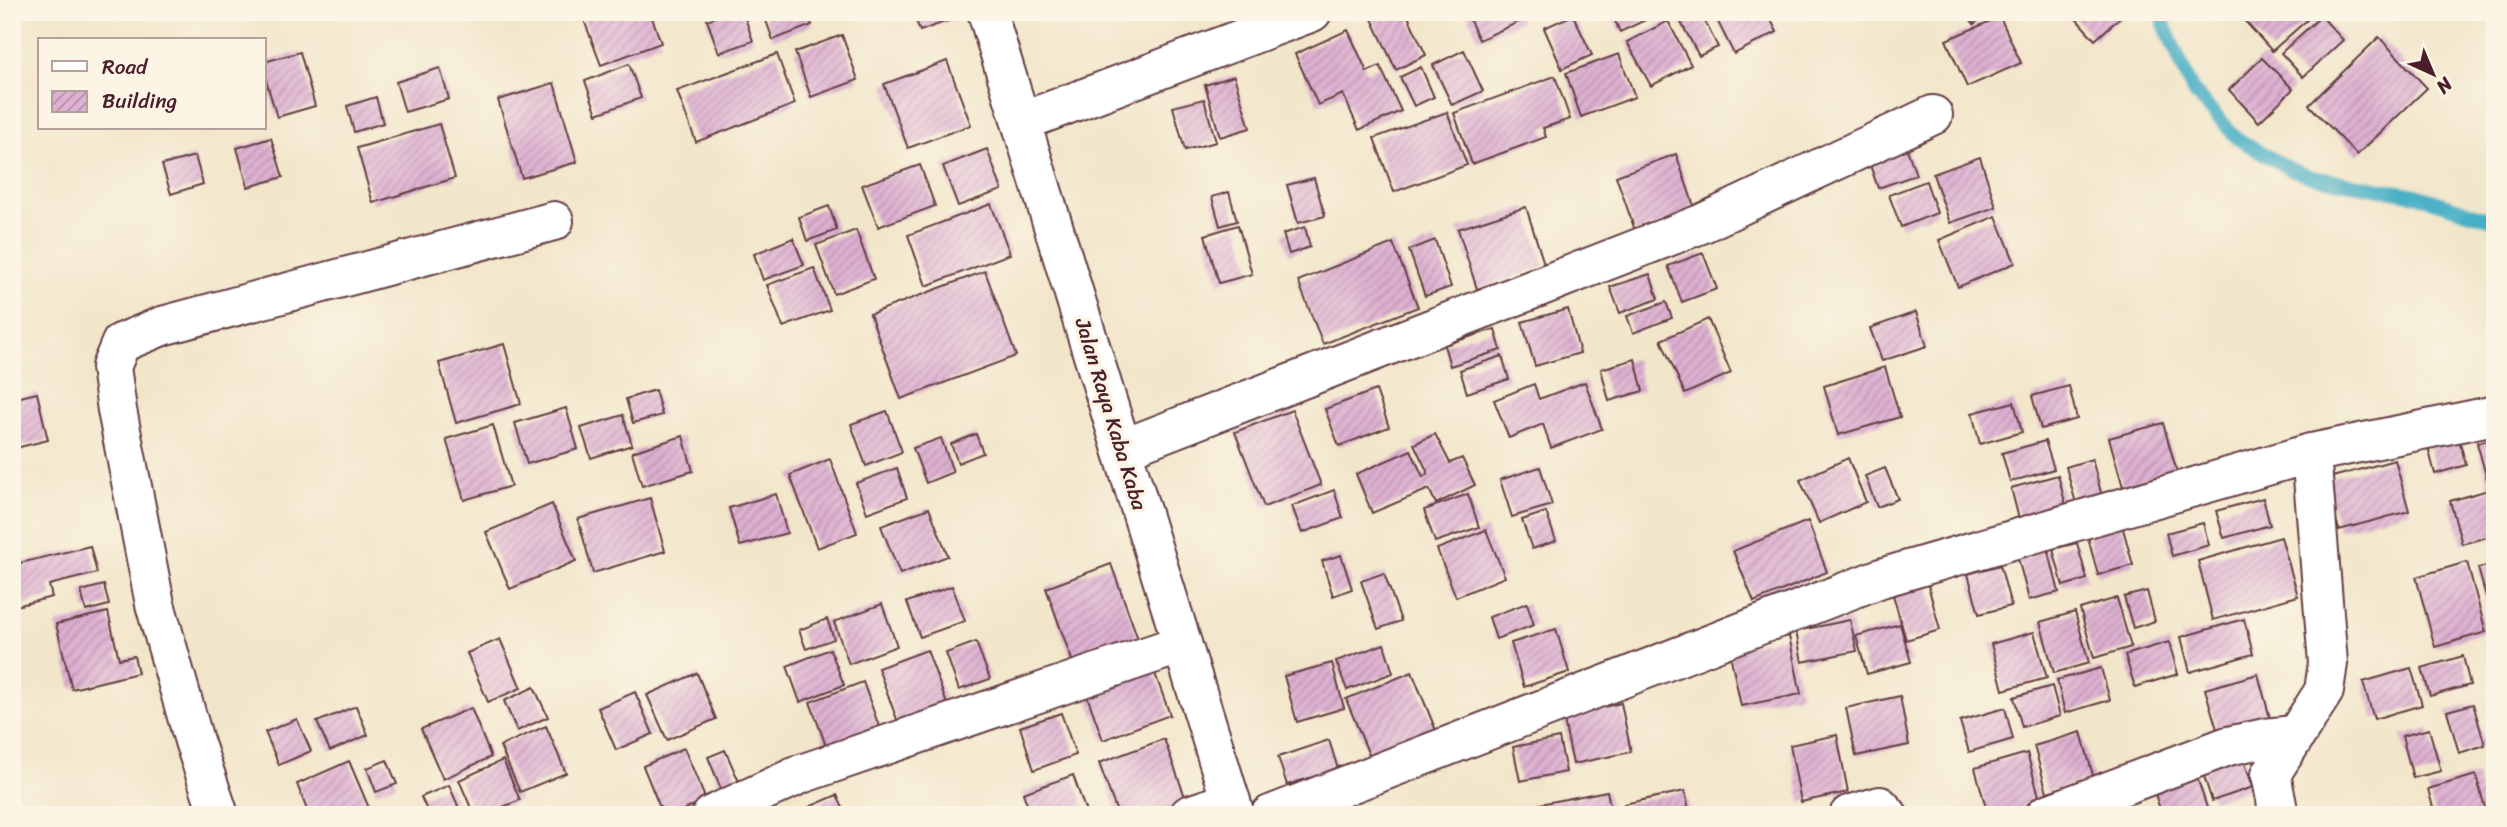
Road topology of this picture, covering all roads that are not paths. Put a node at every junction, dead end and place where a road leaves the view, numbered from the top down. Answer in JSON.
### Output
{"nodes":[{"id":1,"x":988,"y":12,"type":"edge"},
{"id":2,"x":1312,"y":12,"type":"edge"},
{"id":3,"x":1933,"y":115,"type":"dead end"},
{"id":4,"x":1021,"y":122,"type":"junction"},
{"id":5,"x":554,"y":221,"type":"dead end"},
{"id":6,"x":2495,"y":415,"type":"edge"},
{"id":7,"x":1122,"y":449,"type":"junction"},
{"id":8,"x":2311,"y":453,"type":"junction"},
{"id":9,"x":1182,"y":644,"type":"junction"},
{"id":10,"x":2294,"y":735,"type":"junction"},
{"id":11,"x":1233,"y":808,"type":"edge"},
{"id":12,"x":219,"y":815,"type":"edge"},
{"id":13,"x":712,"y":815,"type":"edge"},
{"id":14,"x":1189,"y":815,"type":"edge"},
{"id":15,"x":1270,"y":815,"type":"edge"},
{"id":16,"x":1849,"y":815,"type":"edge"},
{"id":17,"x":1888,"y":815,"type":"edge"},
{"id":18,"x":2045,"y":815,"type":"edge"},
{"id":19,"x":2279,"y":815,"type":"edge"}],
"edges":[{"from":1,"to":4,"type":"street","name":"Jalan Raya Kaba Kaba"},
{"from":2,"to":4,"type":"street"},
{"from":3,"to":7,"type":"street"},
{"from":4,"to":7,"type":"street","name":"Jalan Raya Kaba Kaba"},
{"from":5,"to":12,"type":"street"},
{"from":6,"to":8,"type":"street"},
{"from":7,"to":9,"type":"street","name":"Jalan Raya Kaba Kaba"},
{"from":8,"to":10,"type":"street"},
{"from":8,"to":15,"type":"street"},
{"from":9,"to":11,"type":"street","name":"Jalan Raya Kaba Kaba"},
{"from":9,"to":13,"type":"street"},
{"from":10,"to":18,"type":"street"},
{"from":10,"to":19,"type":"street"},
{"from":11,"to":14,"type":"street"},
{"from":16,"to":17,"type":"street"}]}
